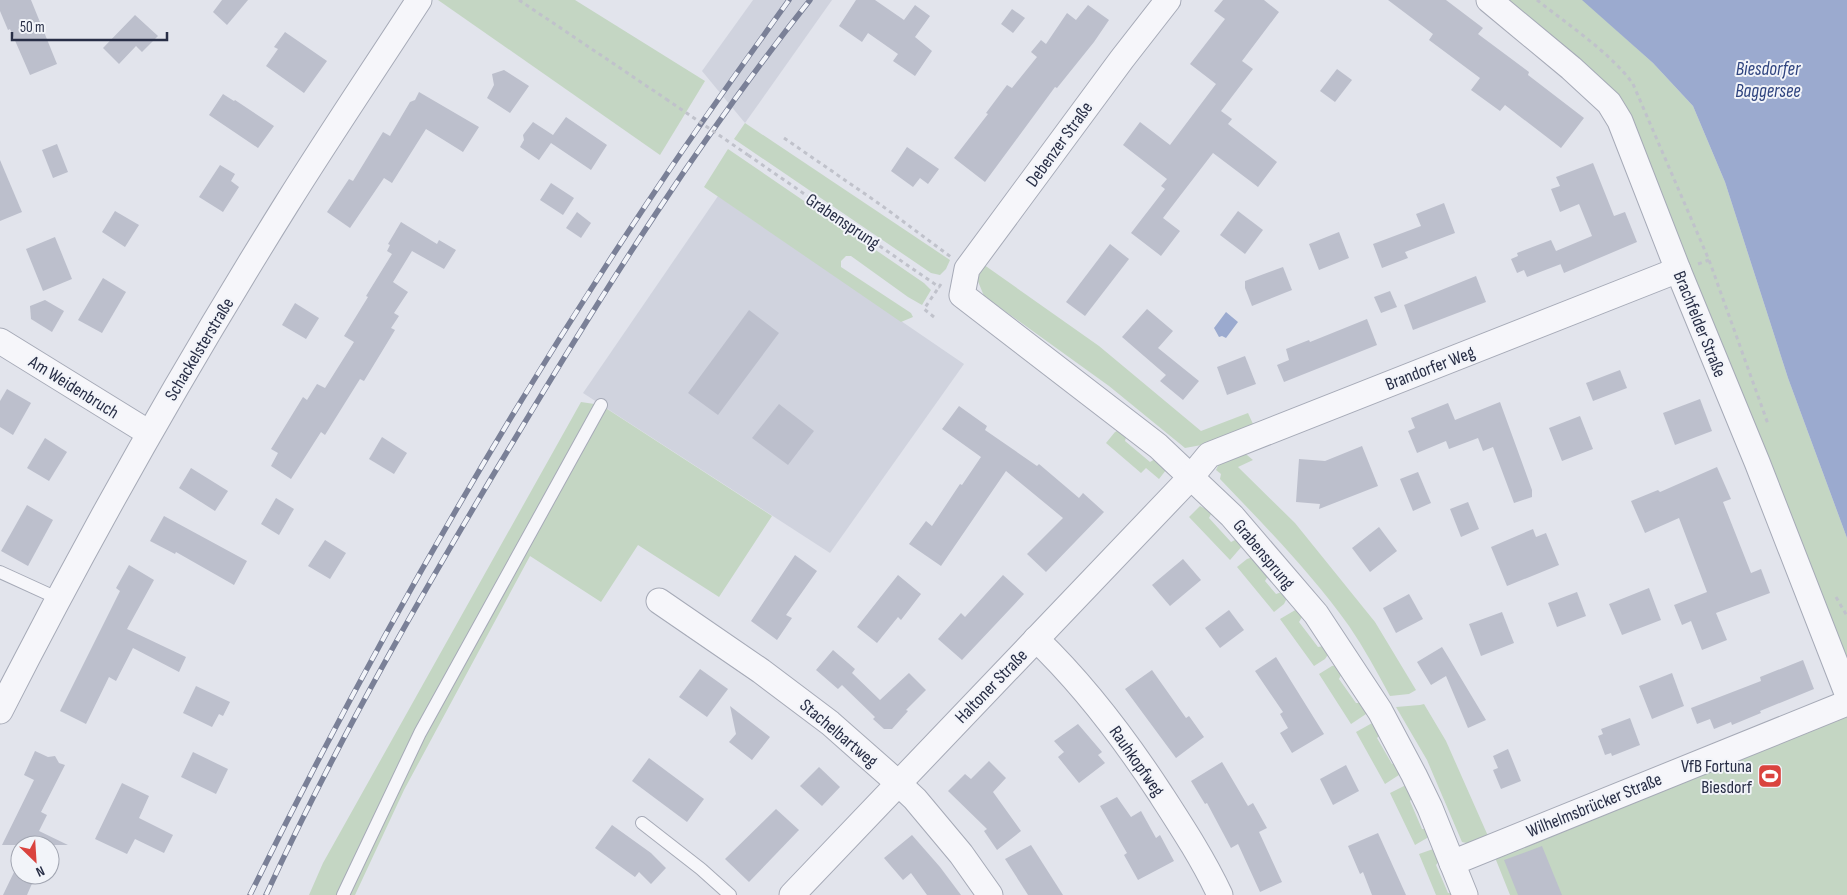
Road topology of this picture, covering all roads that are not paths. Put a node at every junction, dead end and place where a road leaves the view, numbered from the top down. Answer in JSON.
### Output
{"nodes":[{"id":1,"x":419,"y":0,"type":"edge"},
{"id":2,"x":1168,"y":0,"type":"edge"},
{"id":3,"x":1489,"y":0,"type":"edge"},
{"id":4,"x":1678,"y":270,"type":"junction"},
{"id":5,"x":948,"y":287,"type":"joint"},
{"id":6,"x":0,"y":341,"type":"edge"},
{"id":7,"x":601,"y":405,"type":"dead end"},
{"id":8,"x":149,"y":433,"type":"junction"},
{"id":9,"x":1191,"y":477,"type":"junction"},
{"id":10,"x":0,"y":572,"type":"edge"},
{"id":11,"x":57,"y":598,"type":"junction"},
{"id":12,"x":659,"y":601,"type":"dead end"},
{"id":13,"x":1036,"y":639,"type":"junction"},
{"id":14,"x":1847,"y":694,"type":"edge"},
{"id":15,"x":1847,"y":703,"type":"edge"},
{"id":16,"x":0,"y":711,"type":"edge"},
{"id":17,"x":898,"y":783,"type":"junction"},
{"id":18,"x":642,"y":823,"type":"dead end"},
{"id":19,"x":1452,"y":862,"type":"junction"},
{"id":20,"x":344,"y":895,"type":"edge"},
{"id":21,"x":730,"y":895,"type":"edge"},
{"id":22,"x":792,"y":895,"type":"edge"},
{"id":23,"x":990,"y":895,"type":"edge"},
{"id":24,"x":1220,"y":895,"type":"edge"},
{"id":25,"x":1465,"y":895,"type":"edge"}],
"edges":[{"from":1,"to":8,"type":"street","name":"Schackelsterstraße"},
{"from":2,"to":5,"type":"street","name":"Debenzer Straße"},
{"from":3,"to":4,"type":"street","name":"Brachfelder Straße"},
{"from":4,"to":9,"type":"street","name":"Brandorfer Weg"},
{"from":4,"to":14,"type":"street","name":"Brachfelder Straße"},
{"from":5,"to":9,"type":"street","name":"Grabensprung"},
{"from":6,"to":8,"type":"street","name":"Am Weidenbruch"},
{"from":7,"to":20,"type":"lane"},
{"from":8,"to":11,"type":"street","name":"Schackelsterstraße"},
{"from":9,"to":13,"type":"street","name":"Haltoner Straße"},
{"from":9,"to":19,"type":"street","name":"Grabensprung"},
{"from":10,"to":11,"type":"lane"},
{"from":11,"to":16,"type":"street","name":"Schackelsterstraße"},
{"from":12,"to":17,"type":"street","name":"Stachelbartweg"},
{"from":13,"to":17,"type":"street","name":"Haltoner Straße"},
{"from":13,"to":24,"type":"street","name":"Rauhkopfweg"},
{"from":15,"to":19,"type":"street","name":"Wilhelmsbrücker Straße"},
{"from":17,"to":22,"type":"street","name":"Haltoner Straße"},
{"from":17,"to":23,"type":"street","name":"Stachelbartweg"},
{"from":18,"to":21,"type":"lane"},
{"from":19,"to":25,"type":"street","name":"Grabensprung"}]}
